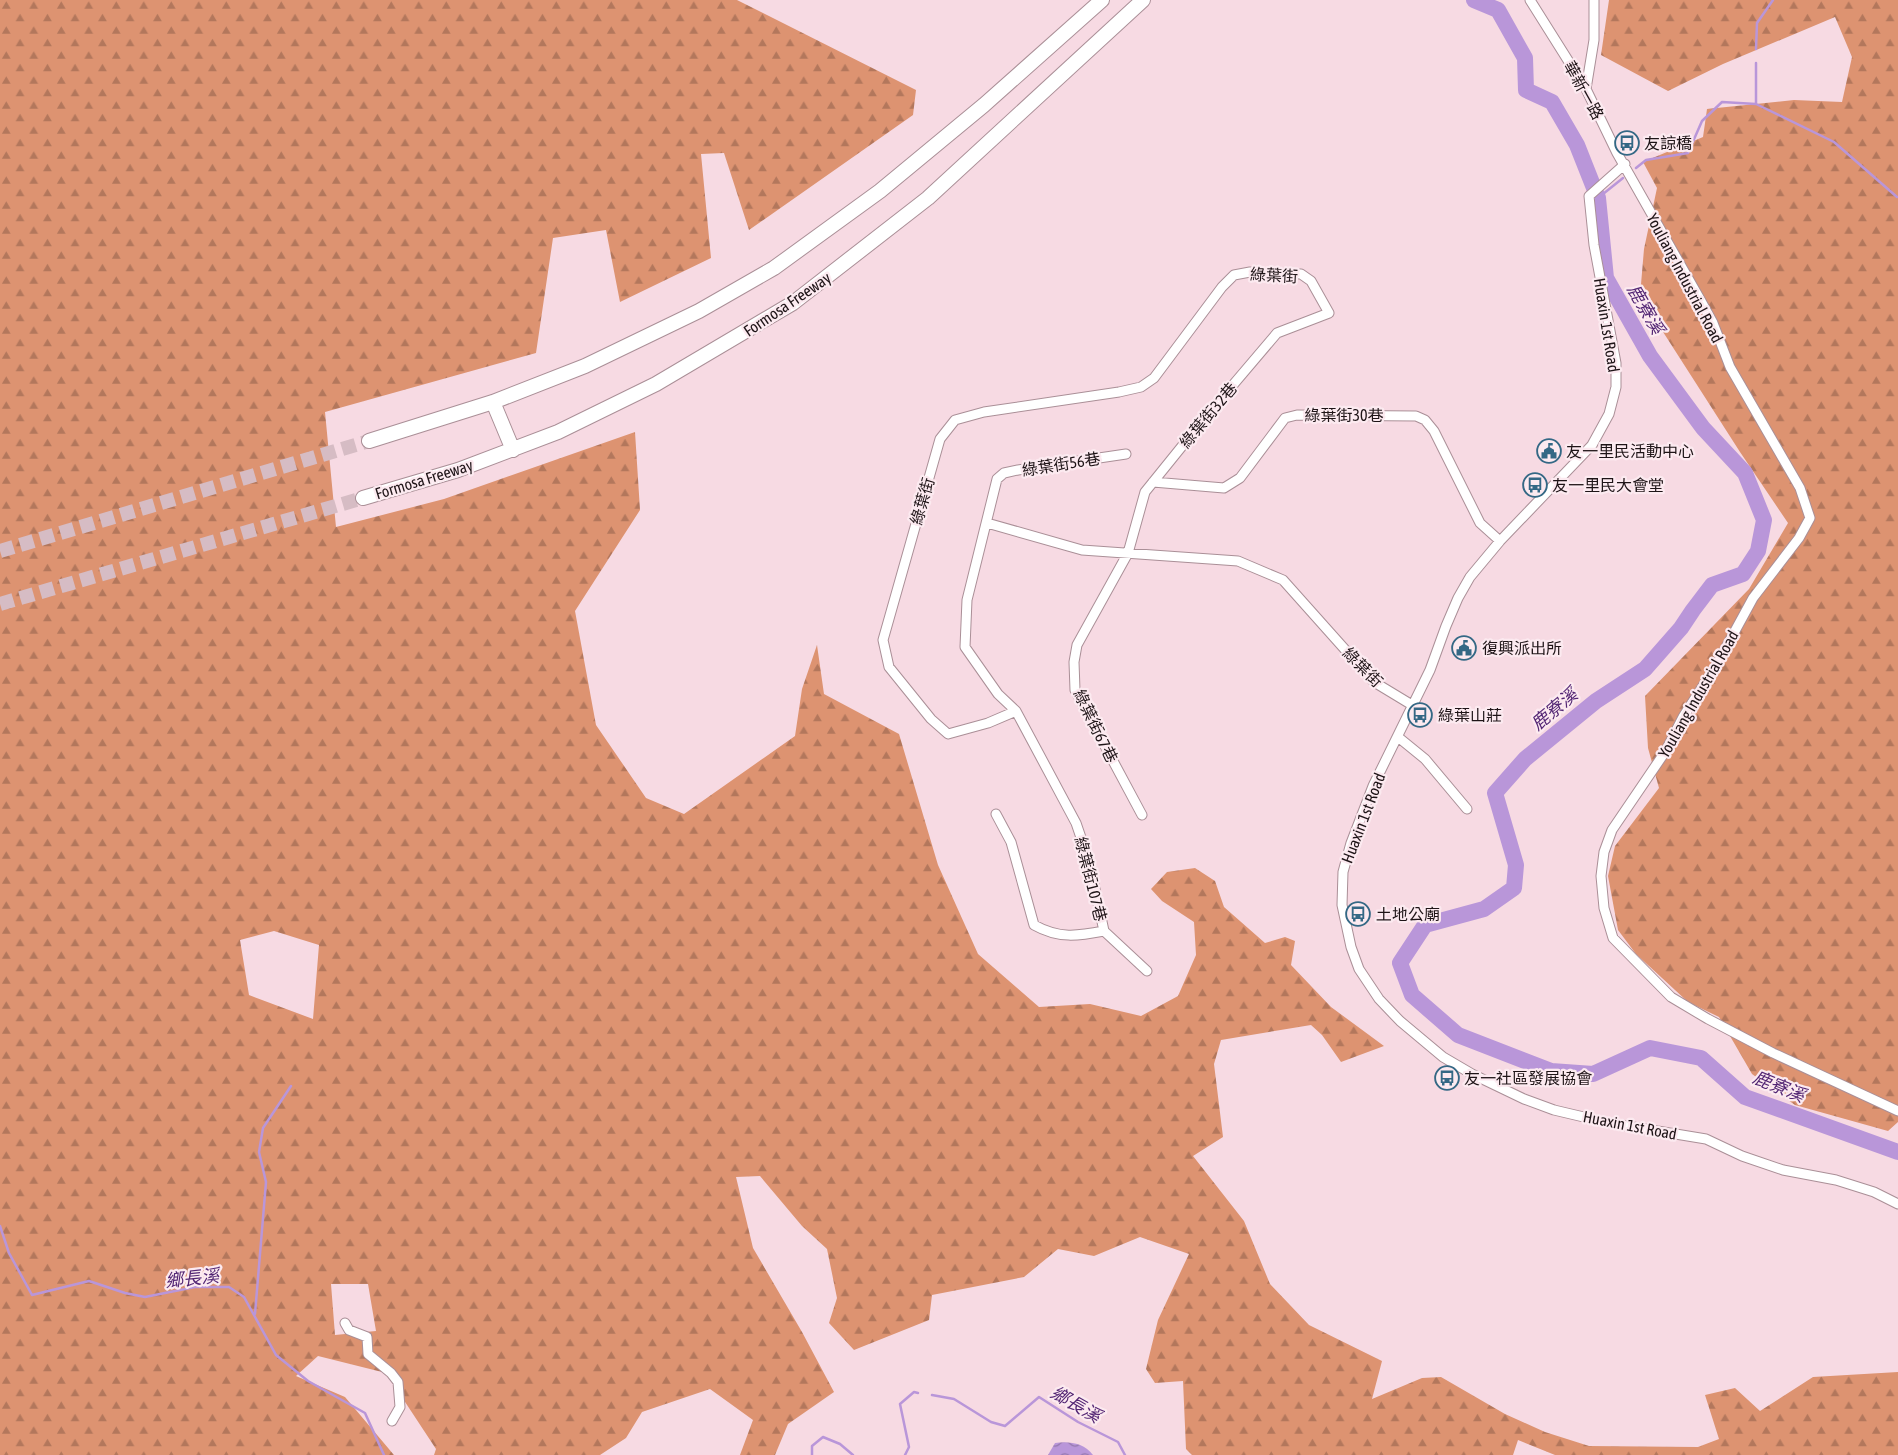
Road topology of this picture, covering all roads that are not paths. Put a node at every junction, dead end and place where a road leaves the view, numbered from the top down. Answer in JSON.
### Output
{"nodes":[{"id":1,"x":1102,"y":0,"type":"edge"},
{"id":2,"x":1144,"y":0,"type":"edge"},
{"id":3,"x":1530,"y":0,"type":"edge"},
{"id":4,"x":1594,"y":0,"type":"edge"},
{"id":5,"x":1586,"y":88,"type":"junction"},
{"id":6,"x":1625,"y":164,"type":"junction"},
{"id":7,"x":1329,"y":313,"type":"joint"},
{"id":8,"x":493,"y":402,"type":"junction"},
{"id":9,"x":369,"y":441,"type":"tunnel mouth"},
{"id":10,"x":513,"y":450,"type":"junction"},
{"id":11,"x":1126,"y":454,"type":"dead end"},
{"id":12,"x":1153,"y":482,"type":"junction"},
{"id":13,"x":363,"y":498,"type":"tunnel mouth"},
{"id":14,"x":987,"y":523,"type":"junction"},
{"id":15,"x":1500,"y":541,"type":"junction"},
{"id":16,"x":1128,"y":553,"type":"junction"},
{"id":17,"x":1412,"y":706,"type":"junction"},
{"id":18,"x":1016,"y":711,"type":"junction"},
{"id":19,"x":1398,"y":737,"type":"junction"},
{"id":20,"x":1466,"y":809,"type":"dead end"},
{"id":21,"x":996,"y":814,"type":"dead end"},
{"id":22,"x":1142,"y":815,"type":"dead end"},
{"id":23,"x":1104,"y":931,"type":"junction"},
{"id":24,"x":1147,"y":971,"type":"dead end"},
{"id":25,"x":1898,"y":1111,"type":"edge"},
{"id":26,"x":1898,"y":1204,"type":"edge"},
{"id":27,"x":345,"y":1323,"type":"dead end"},
{"id":28,"x":392,"y":1421,"type":"dead end"}],
"edges":[{"from":1,"to":8,"type":"highway"},
{"from":2,"to":10,"type":"highway","name":"Formosa Freeway"},
{"from":3,"to":5,"type":"street","name":"華新一路"},
{"from":4,"to":5,"type":"street"},
{"from":5,"to":6,"type":"street","name":"華新一路"},
{"from":6,"to":15,"type":"street","name":"Huaxin 1st Road"},
{"from":6,"to":25,"type":"street","name":"Youliang Industrial Road"},
{"from":7,"to":12,"type":"street","name":"綠葉街32巷"},
{"from":7,"to":18,"type":"street","name":"綠葉街"},
{"from":8,"to":9,"type":"highway"},
{"from":8,"to":10,"type":"highway"},
{"from":10,"to":13,"type":"highway","name":"Formosa Freeway"},
{"from":11,"to":14,"type":"street","name":"綠葉街56巷"},
{"from":12,"to":15,"type":"street","name":"綠葉街30巷"},
{"from":12,"to":16,"type":"street","name":"綠葉街32巷"},
{"from":14,"to":16,"type":"street","name":"綠葉街"},
{"from":14,"to":18,"type":"street"},
{"from":15,"to":17,"type":"street","name":"Huaxin 1st Road"},
{"from":16,"to":17,"type":"street","name":"綠葉街"},
{"from":16,"to":22,"type":"street","name":"綠葉街67巷"},
{"from":17,"to":19,"type":"street","name":"Huaxin 1st Road"},
{"from":18,"to":23,"type":"street","name":"綠葉街107巷"},
{"from":19,"to":20,"type":"street"},
{"from":19,"to":26,"type":"street","name":"Huaxin 1st Road"},
{"from":21,"to":23,"type":"street","name":"綠葉街107巷"},
{"from":23,"to":24,"type":"street"},
{"from":27,"to":28,"type":"street"}]}
